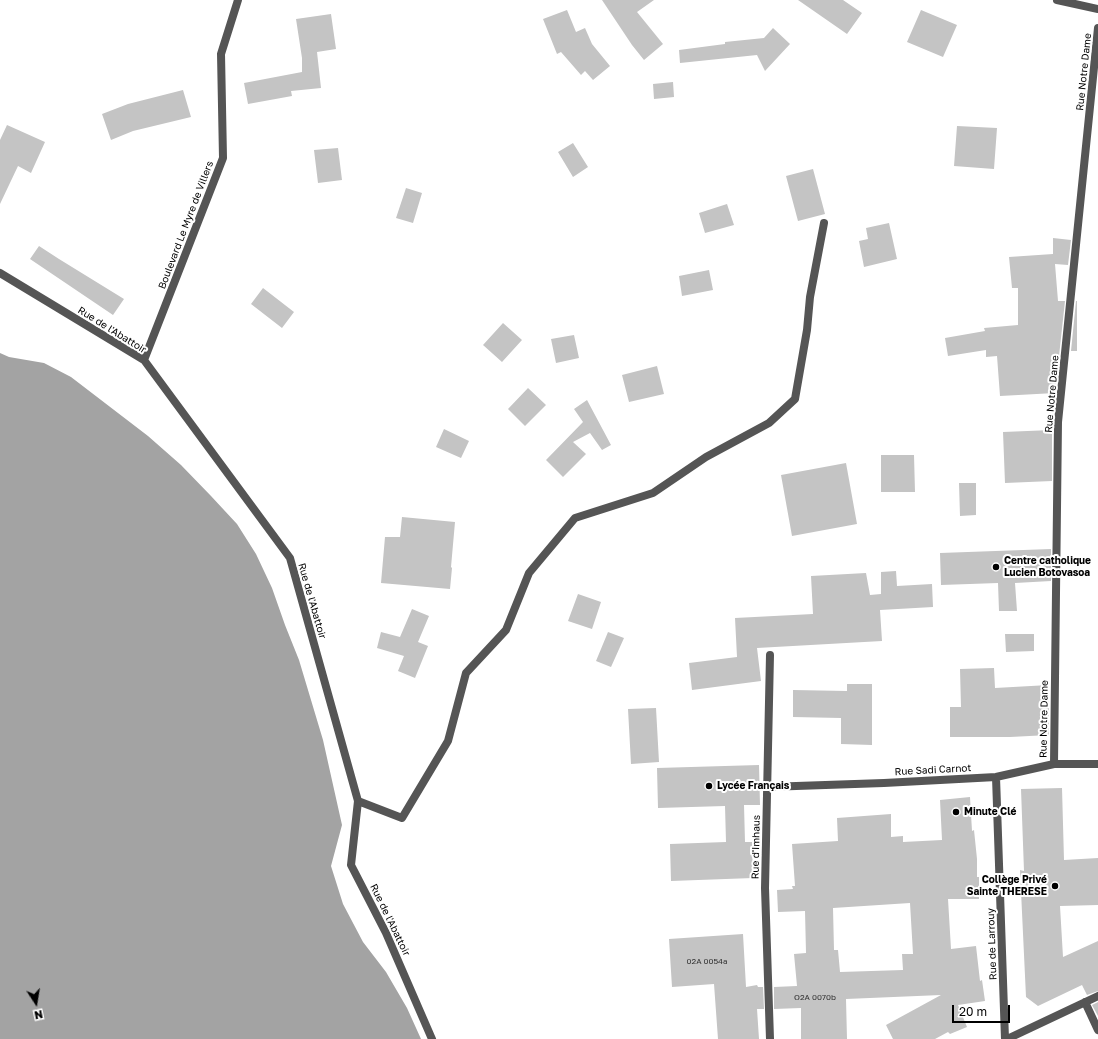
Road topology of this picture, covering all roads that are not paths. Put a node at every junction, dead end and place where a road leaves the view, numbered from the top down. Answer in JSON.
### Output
{"nodes":[{"id":1,"x":238,"y":0,"type":"edge"},
{"id":2,"x":1057,"y":0,"type":"edge"},
{"id":3,"x":1098,"y":9,"type":"edge"},
{"id":4,"x":1098,"y":28,"type":"edge"},
{"id":5,"x":824,"y":223,"type":"dead end"},
{"id":6,"x":0,"y":273,"type":"edge"},
{"id":7,"x":144,"y":360,"type":"junction"},
{"id":8,"x":770,"y":655,"type":"dead end"},
{"id":9,"x":1054,"y":764,"type":"junction"},
{"id":10,"x":1098,"y":764,"type":"edge"},
{"id":11,"x":996,"y":777,"type":"junction"},
{"id":12,"x":767,"y":788,"type":"junction"},
{"id":13,"x":358,"y":801,"type":"junction"},
{"id":14,"x":1098,"y":996,"type":"edge"},
{"id":15,"x":1085,"y":1002,"type":"junction"},
{"id":16,"x":1098,"y":1030,"type":"edge"},
{"id":17,"x":432,"y":1039,"type":"edge"},
{"id":18,"x":770,"y":1039,"type":"edge"},
{"id":19,"x":1006,"y":1039,"type":"edge"}],
"edges":[{"from":1,"to":7,"type":"street","name":"Boulevard Le Myre de Villers"},
{"from":2,"to":3,"type":"street"},
{"from":4,"to":9,"type":"street","name":"Rue Notre Dame"},
{"from":5,"to":13,"type":"street"},
{"from":6,"to":7,"type":"street","name":"Rue de l'Abattoir"},
{"from":7,"to":13,"type":"street","name":"Rue de l'Abattoir"},
{"from":8,"to":12,"type":"street","name":"Rue d'Imhaus"},
{"from":9,"to":10,"type":"street","name":"Rue Sadi Carnot"},
{"from":9,"to":11,"type":"street","name":"Rue Sadi Carnot"},
{"from":11,"to":12,"type":"street","name":"Rue Sadi Carnot"},
{"from":11,"to":19,"type":"street","name":"Rue de Larrouy"},
{"from":12,"to":18,"type":"street","name":"Rue d'Imhaus"},
{"from":13,"to":17,"type":"street","name":"Rue de l'Abattoir"},
{"from":14,"to":15,"type":"street"},
{"from":15,"to":16,"type":"street"},
{"from":15,"to":19,"type":"street"}]}
